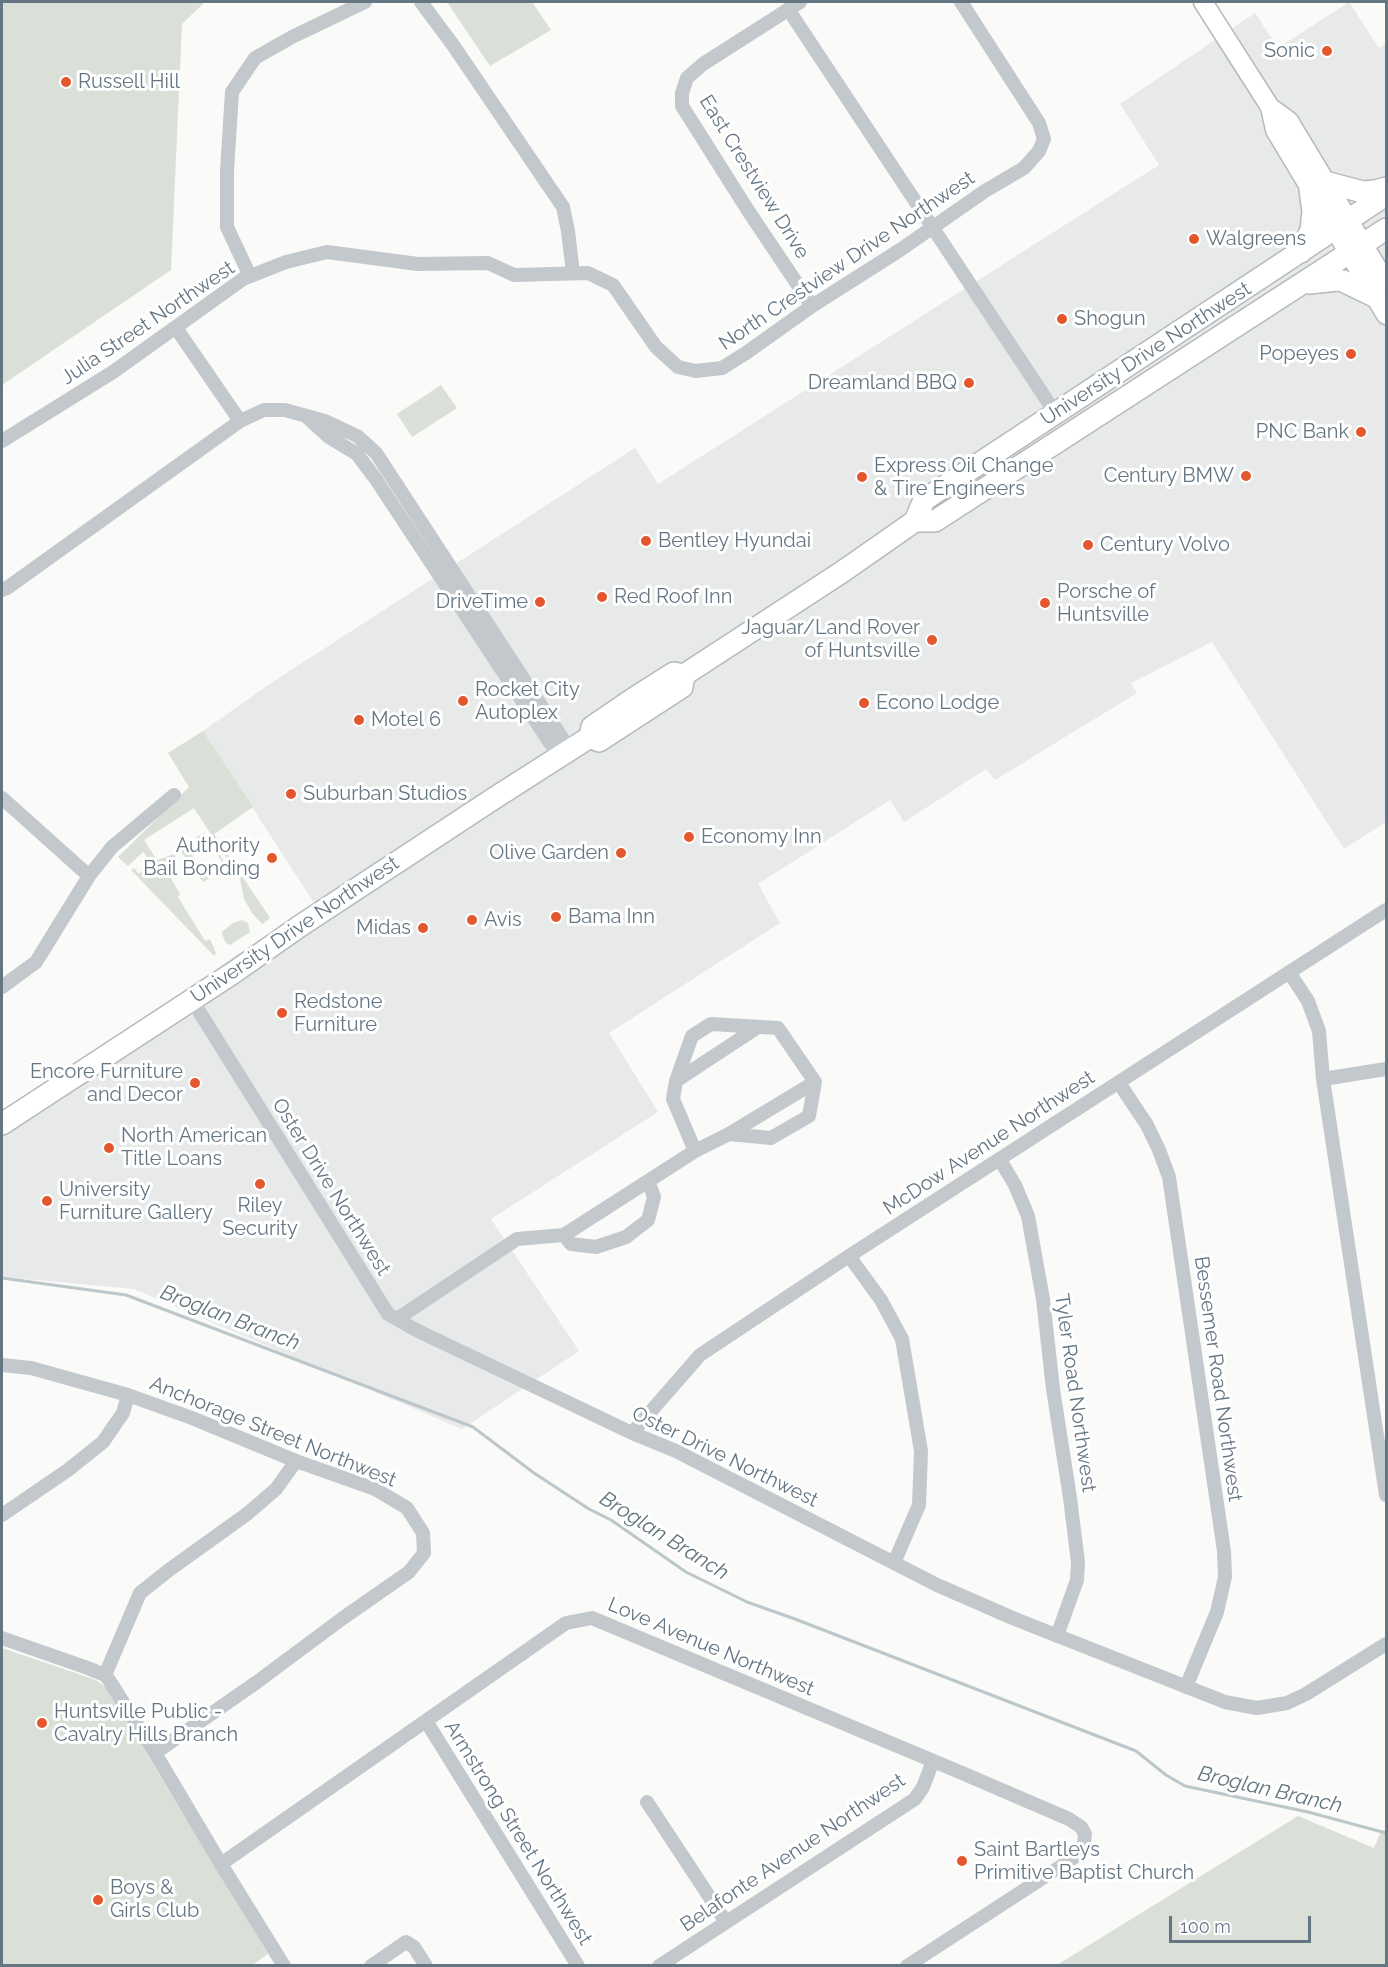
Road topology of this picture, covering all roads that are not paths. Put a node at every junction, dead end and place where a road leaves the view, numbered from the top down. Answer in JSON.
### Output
{"nodes":[{"id":1,"x":365,"y":2,"type":"edge"},
{"id":2,"x":421,"y":2,"type":"edge"},
{"id":3,"x":961,"y":2,"type":"edge"},
{"id":4,"x":1207,"y":3,"type":"edge"},
{"id":5,"x":794,"y":5,"type":"edge"},
{"id":6,"x":1318,"y":186,"type":"junction"},
{"id":7,"x":1386,"y":188,"type":"edge"},
{"id":8,"x":1386,"y":195,"type":"edge"},
{"id":9,"x":1341,"y":224,"type":"junction"},
{"id":10,"x":933,"y":227,"type":"junction"},
{"id":11,"x":1386,"y":229,"type":"edge"},
{"id":12,"x":1356,"y":249,"type":"junction"},
{"id":13,"x":1301,"y":252,"type":"junction"},
{"id":14,"x":573,"y":273,"type":"junction"},
{"id":15,"x":250,"y":276,"type":"junction"},
{"id":16,"x":1303,"y":284,"type":"junction"},
{"id":17,"x":1381,"y":290,"type":"edge"},
{"id":18,"x":812,"y":306,"type":"junction"},
{"id":19,"x":1386,"y":315,"type":"edge"},
{"id":20,"x":176,"y":328,"type":"junction"},
{"id":21,"x":1056,"y":414,"type":"junction"},
{"id":22,"x":240,"y":421,"type":"junction"},
{"id":23,"x":2,"y":441,"type":"edge"},
{"id":24,"x":915,"y":521,"type":"junction"},
{"id":25,"x":2,"y":590,"type":"edge"},
{"id":26,"x":565,"y":754,"type":"junction"},
{"id":27,"x":174,"y":795,"type":"dead end"},
{"id":28,"x":2,"y":798,"type":"edge"},
{"id":29,"x":89,"y":876,"type":"junction"},
{"id":30,"x":1386,"y":910,"type":"edge"},
{"id":31,"x":1289,"y":972,"type":"junction"},
{"id":32,"x":2,"y":987,"type":"edge"},
{"id":33,"x":192,"y":1000,"type":"junction"},
{"id":34,"x":758,"y":1027,"type":"junction"},
{"id":35,"x":1386,"y":1069,"type":"edge"},
{"id":36,"x":1323,"y":1079,"type":"junction"},
{"id":37,"x":676,"y":1081,"type":"junction"},
{"id":38,"x":815,"y":1082,"type":"junction"},
{"id":39,"x":1119,"y":1083,"type":"junction"},
{"id":40,"x":2,"y":1124,"type":"edge"},
{"id":41,"x":729,"y":1134,"type":"junction"},
{"id":42,"x":695,"y":1151,"type":"junction"},
{"id":43,"x":1000,"y":1160,"type":"junction"},
{"id":44,"x":648,"y":1181,"type":"junction"},
{"id":45,"x":564,"y":1235,"type":"junction"},
{"id":46,"x":849,"y":1256,"type":"junction"},
{"id":47,"x":397,"y":1319,"type":"junction"},
{"id":48,"x":2,"y":1365,"type":"edge"},
{"id":49,"x":128,"y":1395,"type":"junction"},
{"id":50,"x":632,"y":1433,"type":"junction"},
{"id":51,"x":1383,"y":1446,"type":"edge"},
{"id":52,"x":296,"y":1461,"type":"junction"},
{"id":53,"x":1386,"y":1495,"type":"edge"},
{"id":54,"x":2,"y":1515,"type":"edge"},
{"id":55,"x":894,"y":1563,"type":"junction"},
{"id":56,"x":1057,"y":1636,"type":"junction"},
{"id":57,"x":2,"y":1638,"type":"edge"},
{"id":58,"x":1386,"y":1644,"type":"edge"},
{"id":59,"x":105,"y":1675,"type":"junction"},
{"id":60,"x":1186,"y":1687,"type":"junction"},
{"id":61,"x":426,"y":1721,"type":"junction"},
{"id":62,"x":155,"y":1752,"type":"junction"},
{"id":63,"x":933,"y":1761,"type":"junction"},
{"id":64,"x":647,"y":1802,"type":"dead end"},
{"id":65,"x":221,"y":1864,"type":"junction"},
{"id":66,"x":726,"y":1922,"type":"junction"},
{"id":67,"x":284,"y":1965,"type":"edge"},
{"id":68,"x":371,"y":1965,"type":"edge"},
{"id":69,"x":426,"y":1965,"type":"edge"},
{"id":70,"x":578,"y":1965,"type":"edge"},
{"id":71,"x":659,"y":1965,"type":"edge"},
{"id":72,"x":907,"y":1965,"type":"edge"}],
"edges":[{"from":1,"to":15,"type":"street"},
{"from":2,"to":14,"type":"street"},
{"from":3,"to":10,"type":"street","name":"North Crestview Drive Northwest"},
{"from":4,"to":6,"type":"main road"},
{"from":5,"to":10,"type":"street"},
{"from":5,"to":18,"type":"street","name":"East Crestview Drive"},
{"from":6,"to":7,"type":"highway"},
{"from":6,"to":9,"type":"main road"},
{"from":6,"to":13,"type":"highway"},
{"from":8,"to":9,"type":"highway","name":"University Drive Northwest"},
{"from":9,"to":12,"type":"main road"},
{"from":9,"to":13,"type":"highway","name":"University Drive Northwest"},
{"from":10,"to":18,"type":"street","name":"North Crestview Drive Northwest"},
{"from":10,"to":21,"type":"street"},
{"from":11,"to":12,"type":"highway","name":"University Drive Northwest"},
{"from":12,"to":16,"type":"highway","name":"University Drive Northwest"},
{"from":12,"to":17,"type":"main road"},
{"from":13,"to":21,"type":"highway","name":"University Drive Northwest"},
{"from":14,"to":15,"type":"street","name":"Julia Street Northwest"},
{"from":14,"to":18,"type":"street","name":"North Crestview Drive Northwest"},
{"from":15,"to":20,"type":"street","name":"Julia Street Northwest"},
{"from":16,"to":17,"type":"highway"},
{"from":16,"to":24,"type":"highway","name":"University Drive Northwest"},
{"from":17,"to":19,"type":"main road"},
{"from":20,"to":22,"type":"street"},
{"from":20,"to":23,"type":"street","name":"Julia Street Northwest"},
{"from":21,"to":24,"type":"highway","name":"University Drive Northwest"},
{"from":22,"to":25,"type":"street"},
{"from":22,"to":26,"type":"street"},
{"from":24,"to":26,"type":"highway","name":"University Drive Northwest"},
{"from":26,"to":33,"type":"highway","name":"University Drive Northwest"},
{"from":27,"to":29,"type":"street"},
{"from":28,"to":29,"type":"street"},
{"from":29,"to":32,"type":"street"},
{"from":30,"to":31,"type":"street","name":"McDow Avenue Northwest"},
{"from":31,"to":36,"type":"street"},
{"from":31,"to":39,"type":"street","name":"McDow Avenue Northwest"},
{"from":33,"to":40,"type":"highway","name":"University Drive Northwest"},
{"from":33,"to":47,"type":"street","name":"Oster Drive Northwest"},
{"from":34,"to":37,"type":"street"},
{"from":34,"to":37,"type":"street"},
{"from":34,"to":38,"type":"street"},
{"from":35,"to":36,"type":"street"},
{"from":36,"to":51,"type":"street"},
{"from":37,"to":42,"type":"street"},
{"from":38,"to":41,"type":"street"},
{"from":38,"to":41,"type":"street"},
{"from":39,"to":43,"type":"street","name":"McDow Avenue Northwest"},
{"from":39,"to":60,"type":"street","name":"Bessemer Road Northwest"},
{"from":41,"to":42,"type":"street"},
{"from":42,"to":44,"type":"street"},
{"from":43,"to":46,"type":"street","name":"McDow Avenue Northwest"},
{"from":43,"to":56,"type":"street","name":"Tyler Road Northwest"},
{"from":44,"to":45,"type":"street"},
{"from":44,"to":45,"type":"street"},
{"from":45,"to":47,"type":"street"},
{"from":46,"to":50,"type":"street","name":"McDow Avenue Northwest"},
{"from":46,"to":55,"type":"street"},
{"from":47,"to":50,"type":"street","name":"Oster Drive Northwest"},
{"from":48,"to":49,"type":"street","name":"Anchorage Street Northwest"},
{"from":49,"to":52,"type":"street","name":"Anchorage Street Northwest"},
{"from":49,"to":54,"type":"street"},
{"from":50,"to":55,"type":"street","name":"Oster Drive Northwest"},
{"from":51,"to":53,"type":"street"},
{"from":52,"to":59,"type":"street"},
{"from":52,"to":62,"type":"street","name":"Anchorage Street Northwest"},
{"from":55,"to":56,"type":"street","name":"Oster Drive Northwest"},
{"from":56,"to":60,"type":"street","name":"Oster Drive Northwest"},
{"from":57,"to":59,"type":"street"},
{"from":58,"to":60,"type":"street","name":"Oster Drive Northwest"},
{"from":59,"to":62,"type":"street"},
{"from":61,"to":63,"type":"street","name":"Love Avenue Northwest"},
{"from":61,"to":65,"type":"street","name":"Love Avenue Northwest"},
{"from":61,"to":70,"type":"street","name":"Armstrong Street Northwest"},
{"from":62,"to":65,"type":"street"},
{"from":63,"to":66,"type":"street","name":"Belafonte Avenue Northwest"},
{"from":63,"to":72,"type":"street","name":"Love Avenue Northwest"},
{"from":64,"to":66,"type":"street"},
{"from":65,"to":67,"type":"street"},
{"from":66,"to":71,"type":"street","name":"Belafonte Avenue Northwest"},
{"from":68,"to":69,"type":"street"}]}
